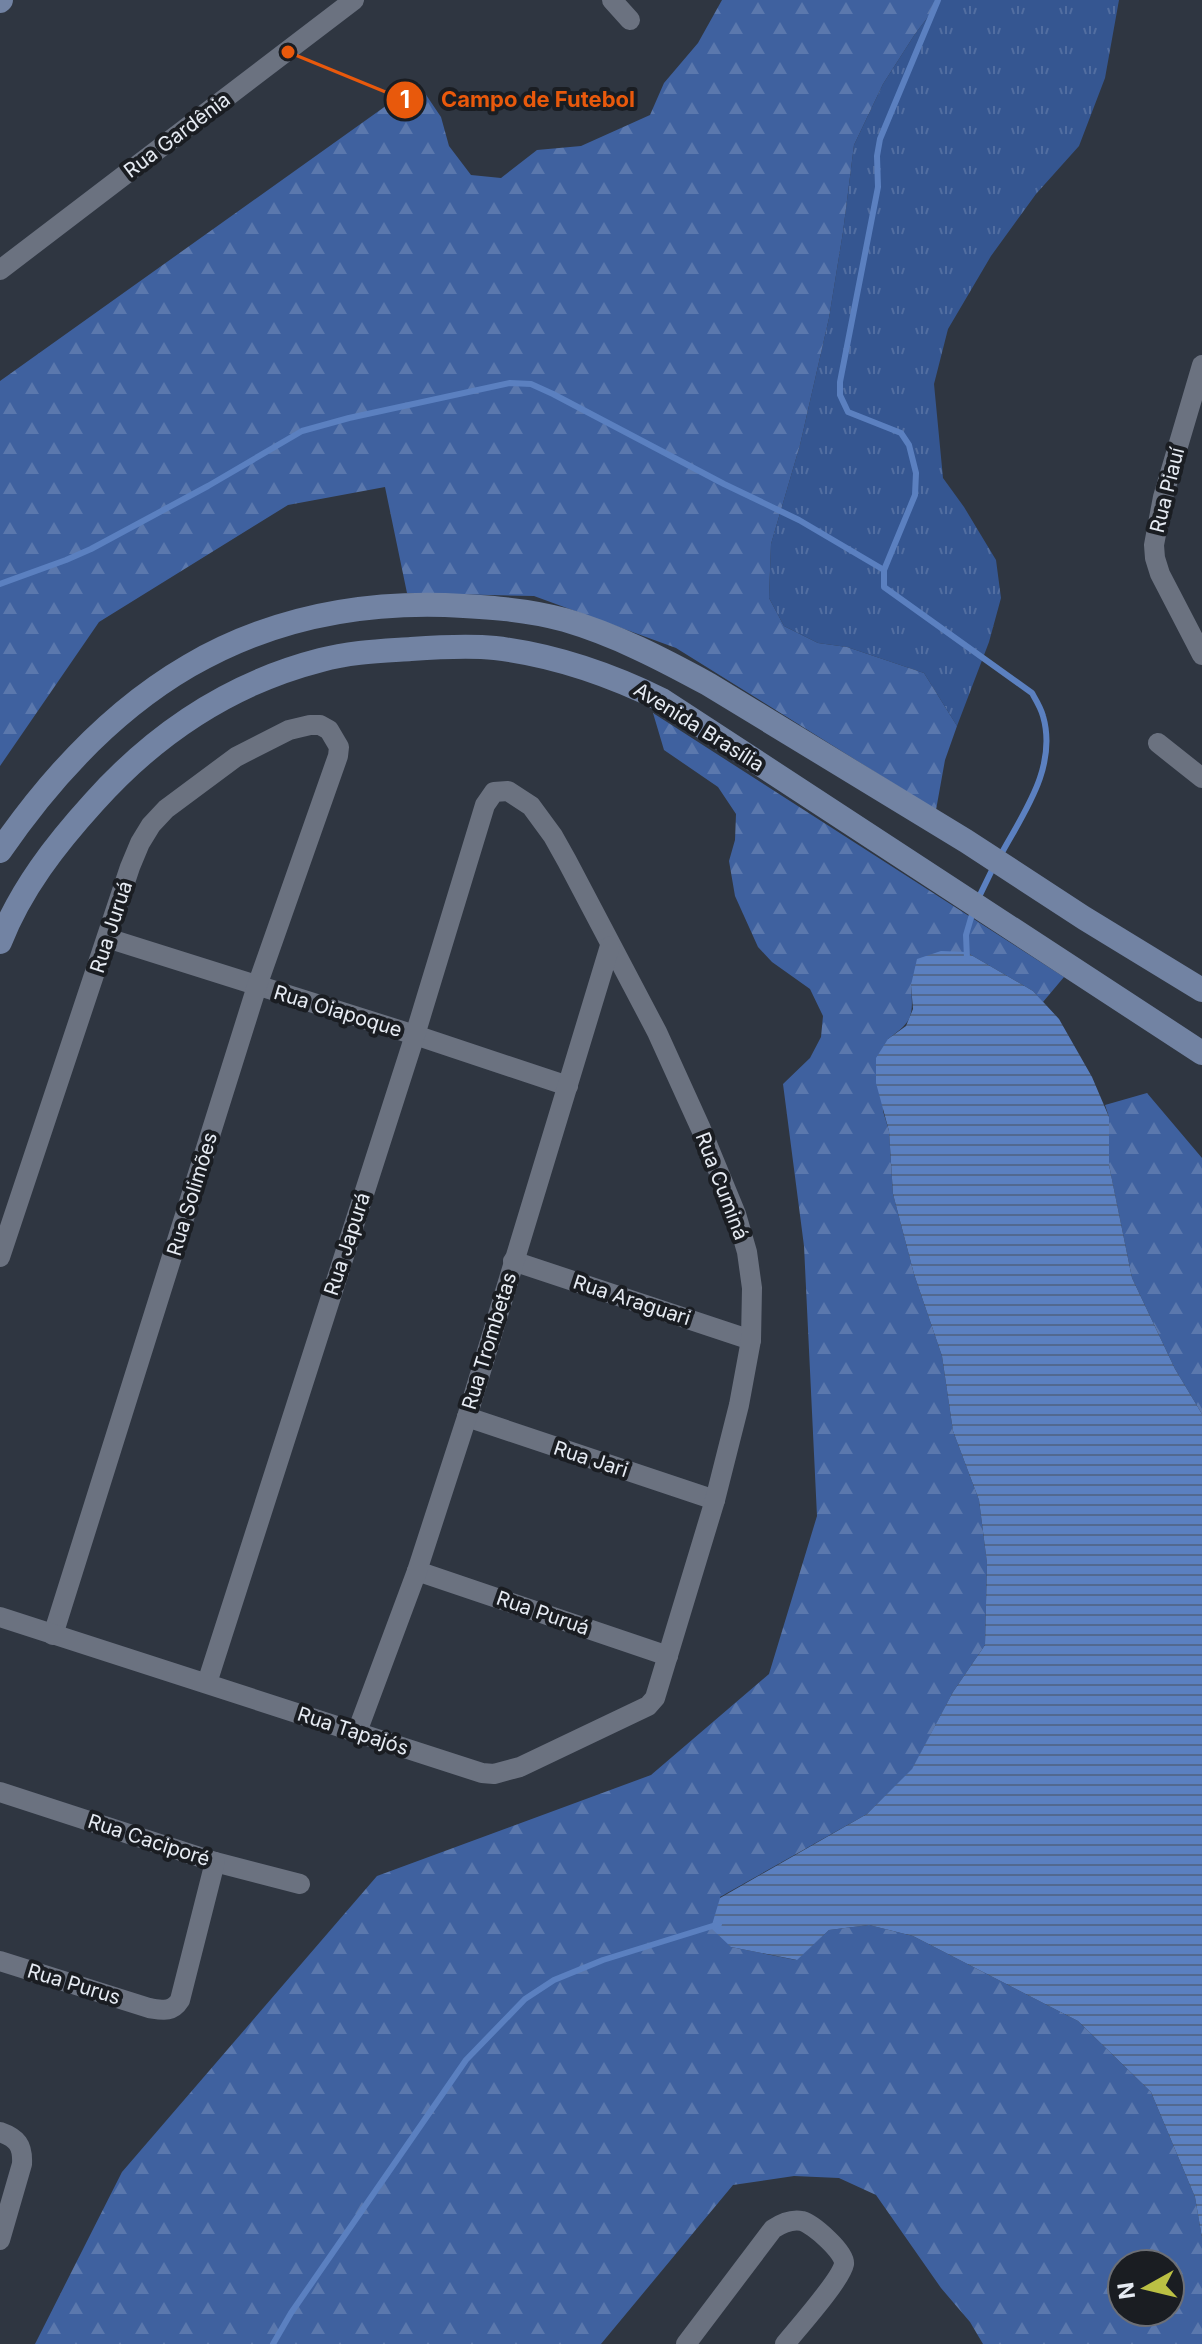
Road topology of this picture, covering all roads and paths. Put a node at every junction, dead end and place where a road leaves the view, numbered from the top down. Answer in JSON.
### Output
{"nodes":[{"id":1,"x":354,"y":0,"type":"edge"},
{"id":2,"x":612,"y":0,"type":"edge"},
{"id":3,"x":630,"y":20,"type":"dead end"},
{"id":4,"x":0,"y":270,"type":"edge"},
{"id":5,"x":1202,"y":365,"type":"edge"},
{"id":6,"x":1196,"y":404,"type":"edge"},
{"id":7,"x":1202,"y":655,"type":"edge"},
{"id":8,"x":1158,"y":743,"type":"dead end"},
{"id":9,"x":338,"y":756,"type":"joint"},
{"id":10,"x":1202,"y":778,"type":"edge"},
{"id":11,"x":485,"y":805,"type":"joint"},
{"id":12,"x":0,"y":851,"type":"edge"},
{"id":13,"x":107,"y":938,"type":"junction"},
{"id":14,"x":0,"y":942,"type":"edge"},
{"id":15,"x":610,"y":946,"type":"junction"},
{"id":16,"x":257,"y":986,"type":"junction"},
{"id":17,"x":1202,"y":990,"type":"edge"},
{"id":18,"x":415,"y":1035,"type":"junction"},
{"id":19,"x":1202,"y":1053,"type":"edge"},
{"id":20,"x":568,"y":1086,"type":"junction"},
{"id":21,"x":0,"y":1257,"type":"edge"},
{"id":22,"x":513,"y":1261,"type":"junction"},
{"id":23,"x":751,"y":1340,"type":"junction"},
{"id":24,"x":467,"y":1417,"type":"junction"},
{"id":25,"x":715,"y":1500,"type":"junction"},
{"id":26,"x":417,"y":1571,"type":"junction"},
{"id":27,"x":0,"y":1617,"type":"edge"},
{"id":28,"x":53,"y":1635,"type":"junction"},
{"id":29,"x":668,"y":1656,"type":"junction"},
{"id":30,"x":207,"y":1683,"type":"junction"},
{"id":31,"x":357,"y":1732,"type":"junction"},
{"id":32,"x":0,"y":1792,"type":"edge"},
{"id":33,"x":215,"y":1862,"type":"junction"},
{"id":34,"x":300,"y":1884,"type":"dead end"},
{"id":35,"x":0,"y":1961,"type":"edge"},
{"id":36,"x":0,"y":2132,"type":"edge"},
{"id":37,"x":0,"y":2240,"type":"edge"},
{"id":38,"x":686,"y":2344,"type":"edge"},
{"id":39,"x":785,"y":2344,"type":"edge"}],
"edges":[{"from":1,"to":4,"type":"street","name":"Rua Gardênia"},
{"from":2,"to":3,"type":"street"},
{"from":5,"to":6,"type":"street","name":"Rua Piauí"},
{"from":6,"to":7,"type":"street","name":"Rua Piauí"},
{"from":8,"to":10,"type":"street"},
{"from":9,"to":13,"type":"street","name":"Rua Juruá"},
{"from":9,"to":16,"type":"street","name":"Rua Solimões"},
{"from":11,"to":15,"type":"street","name":"Rua Cuminá"},
{"from":11,"to":18,"type":"street","name":"Rua Japurá"},
{"from":12,"to":17,"type":"street","name":"Avenida Brasília"},
{"from":13,"to":16,"type":"street","name":"Rua Oiapoque"},
{"from":13,"to":21,"type":"street","name":"Rua Juruá"},
{"from":14,"to":19,"type":"street","name":"Avenida Brasília"},
{"from":15,"to":20,"type":"street","name":"Rua Trombetas"},
{"from":15,"to":23,"type":"street","name":"Rua Cuminá"},
{"from":16,"to":18,"type":"street","name":"Rua Oiapoque"},
{"from":16,"to":28,"type":"street","name":"Rua Solimões"},
{"from":18,"to":20,"type":"street","name":"Rua Oiapoque"},
{"from":18,"to":30,"type":"street","name":"Rua Japurá"},
{"from":20,"to":22,"type":"street","name":"Rua Trombetas"},
{"from":22,"to":23,"type":"street","name":"Rua Araguari"},
{"from":22,"to":24,"type":"street","name":"Rua Trombetas"},
{"from":23,"to":25,"type":"street","name":"Rua Cuminá"},
{"from":24,"to":25,"type":"street","name":"Rua Jari"},
{"from":24,"to":26,"type":"street","name":"Rua Trombetas"},
{"from":25,"to":29,"type":"street","name":"Rua Cuminá"},
{"from":26,"to":29,"type":"street","name":"Rua Puruá"},
{"from":26,"to":31,"type":"street","name":"Rua Trombetas"},
{"from":27,"to":28,"type":"street","name":"Rua Tapajós"},
{"from":28,"to":30,"type":"street","name":"Rua Tapajós"},
{"from":29,"to":31,"type":"street","name":"Rua Tapajós"},
{"from":30,"to":31,"type":"street","name":"Rua Tapajós"},
{"from":32,"to":33,"type":"street","name":"Rua Caciporé"},
{"from":33,"to":34,"type":"street","name":"Rua Caciporé"},
{"from":33,"to":35,"type":"street","name":"Rua Purus"},
{"from":36,"to":37,"type":"street"},
{"from":38,"to":39,"type":"street"}]}
